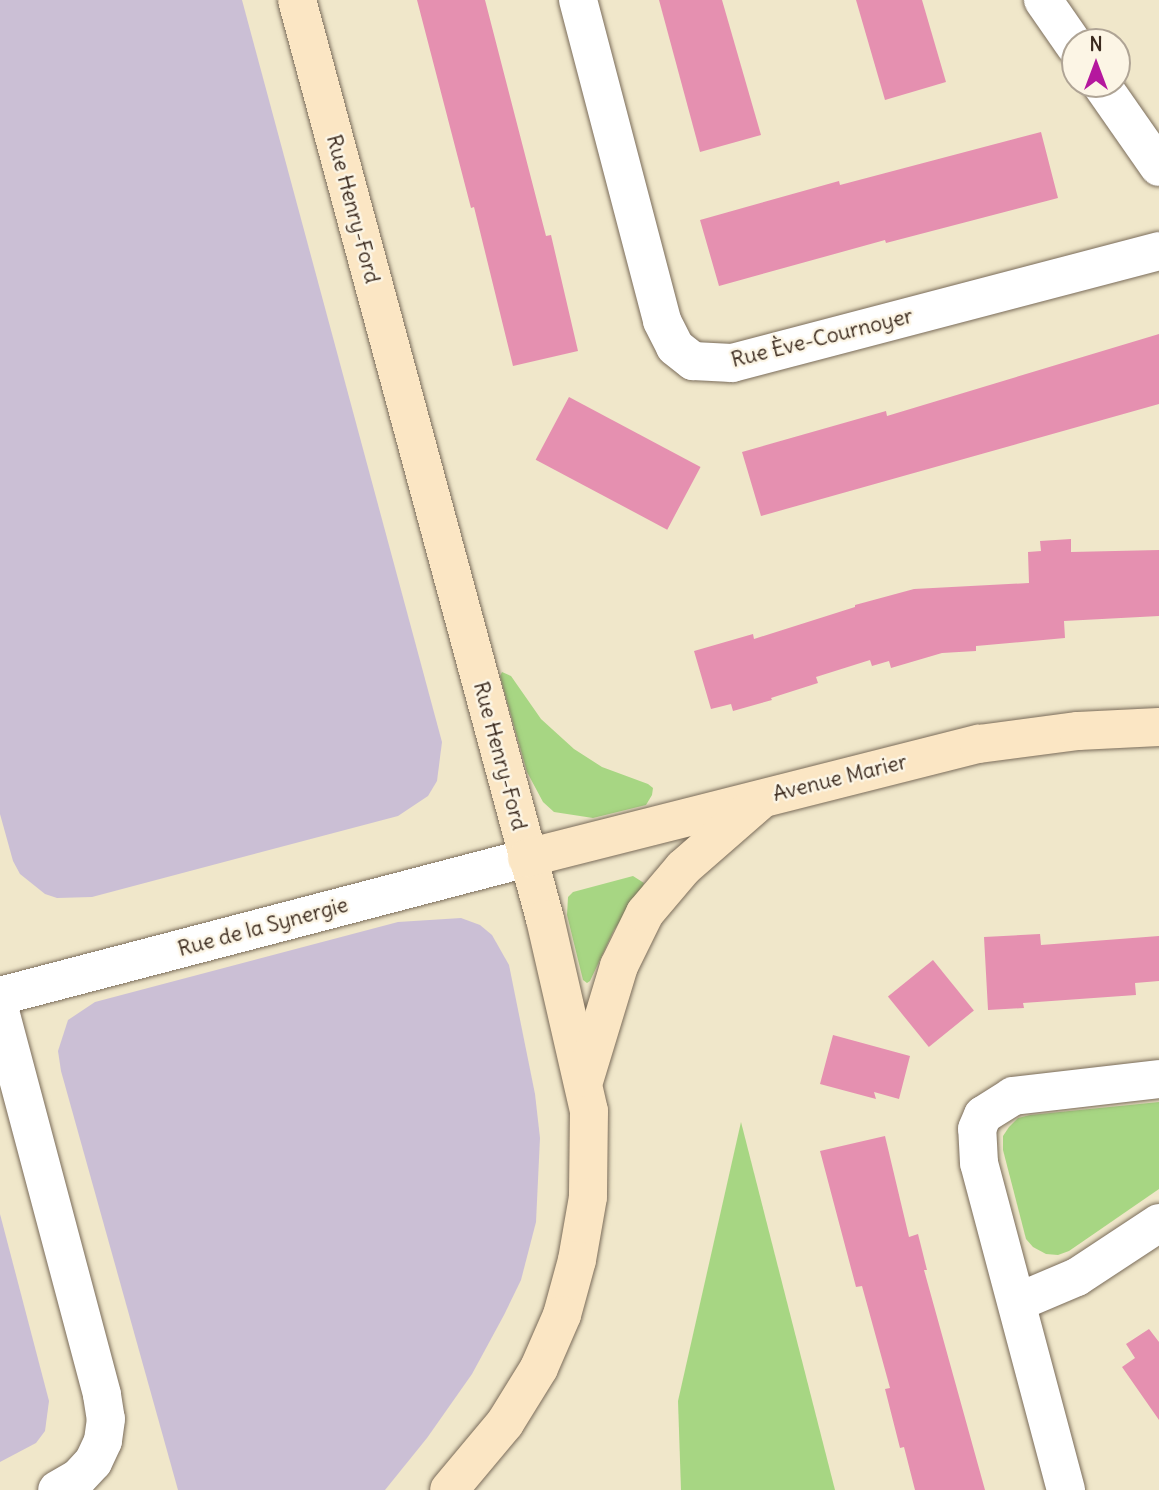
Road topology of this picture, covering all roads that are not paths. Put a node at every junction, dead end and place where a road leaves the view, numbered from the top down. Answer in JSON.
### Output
{"nodes":[{"id":1,"x":297,"y":0,"type":"edge"},
{"id":2,"x":578,"y":0,"type":"edge"},
{"id":3,"x":1043,"y":0,"type":"edge"},
{"id":4,"x":1062,"y":28,"type":"edge"},
{"id":5,"x":1111,"y":98,"type":"edge"},
{"id":6,"x":1159,"y":167,"type":"edge"},
{"id":7,"x":1159,"y":251,"type":"edge"},
{"id":8,"x":1159,"y":727,"type":"edge"},
{"id":9,"x":764,"y":797,"type":"junction"},
{"id":10,"x":527,"y":858,"type":"junction"},
{"id":11,"x":0,"y":996,"type":"edge"},
{"id":12,"x":0,"y":1010,"type":"edge"},
{"id":13,"x":1159,"y":1079,"type":"edge"},
{"id":14,"x":584,"y":1080,"type":"junction"},
{"id":15,"x":1159,"y":1223,"type":"edge"},
{"id":16,"x":1018,"y":1302,"type":"junction"},
{"id":17,"x":57,"y":1490,"type":"edge"},
{"id":18,"x":449,"y":1490,"type":"edge"},
{"id":19,"x":1066,"y":1490,"type":"edge"}],
"edges":[{"from":1,"to":10,"type":"street","name":"Rue Henry-Ford"},
{"from":2,"to":7,"type":"street","name":"Rue Ève-Cournoyer"},
{"from":3,"to":4,"type":"street"},
{"from":5,"to":6,"type":"street"},
{"from":8,"to":9,"type":"street","name":"Avenue Marier"},
{"from":9,"to":10,"type":"street","name":"Avenue Marier"},
{"from":9,"to":14,"type":"street"},
{"from":10,"to":11,"type":"street","name":"Rue de la Synergie"},
{"from":10,"to":14,"type":"street","name":"Rue Henry-Ford"},
{"from":12,"to":17,"type":"street"},
{"from":13,"to":16,"type":"street"},
{"from":14,"to":18,"type":"street","name":"Rue Henry-Ford"},
{"from":15,"to":16,"type":"street"},
{"from":16,"to":19,"type":"street"}]}
